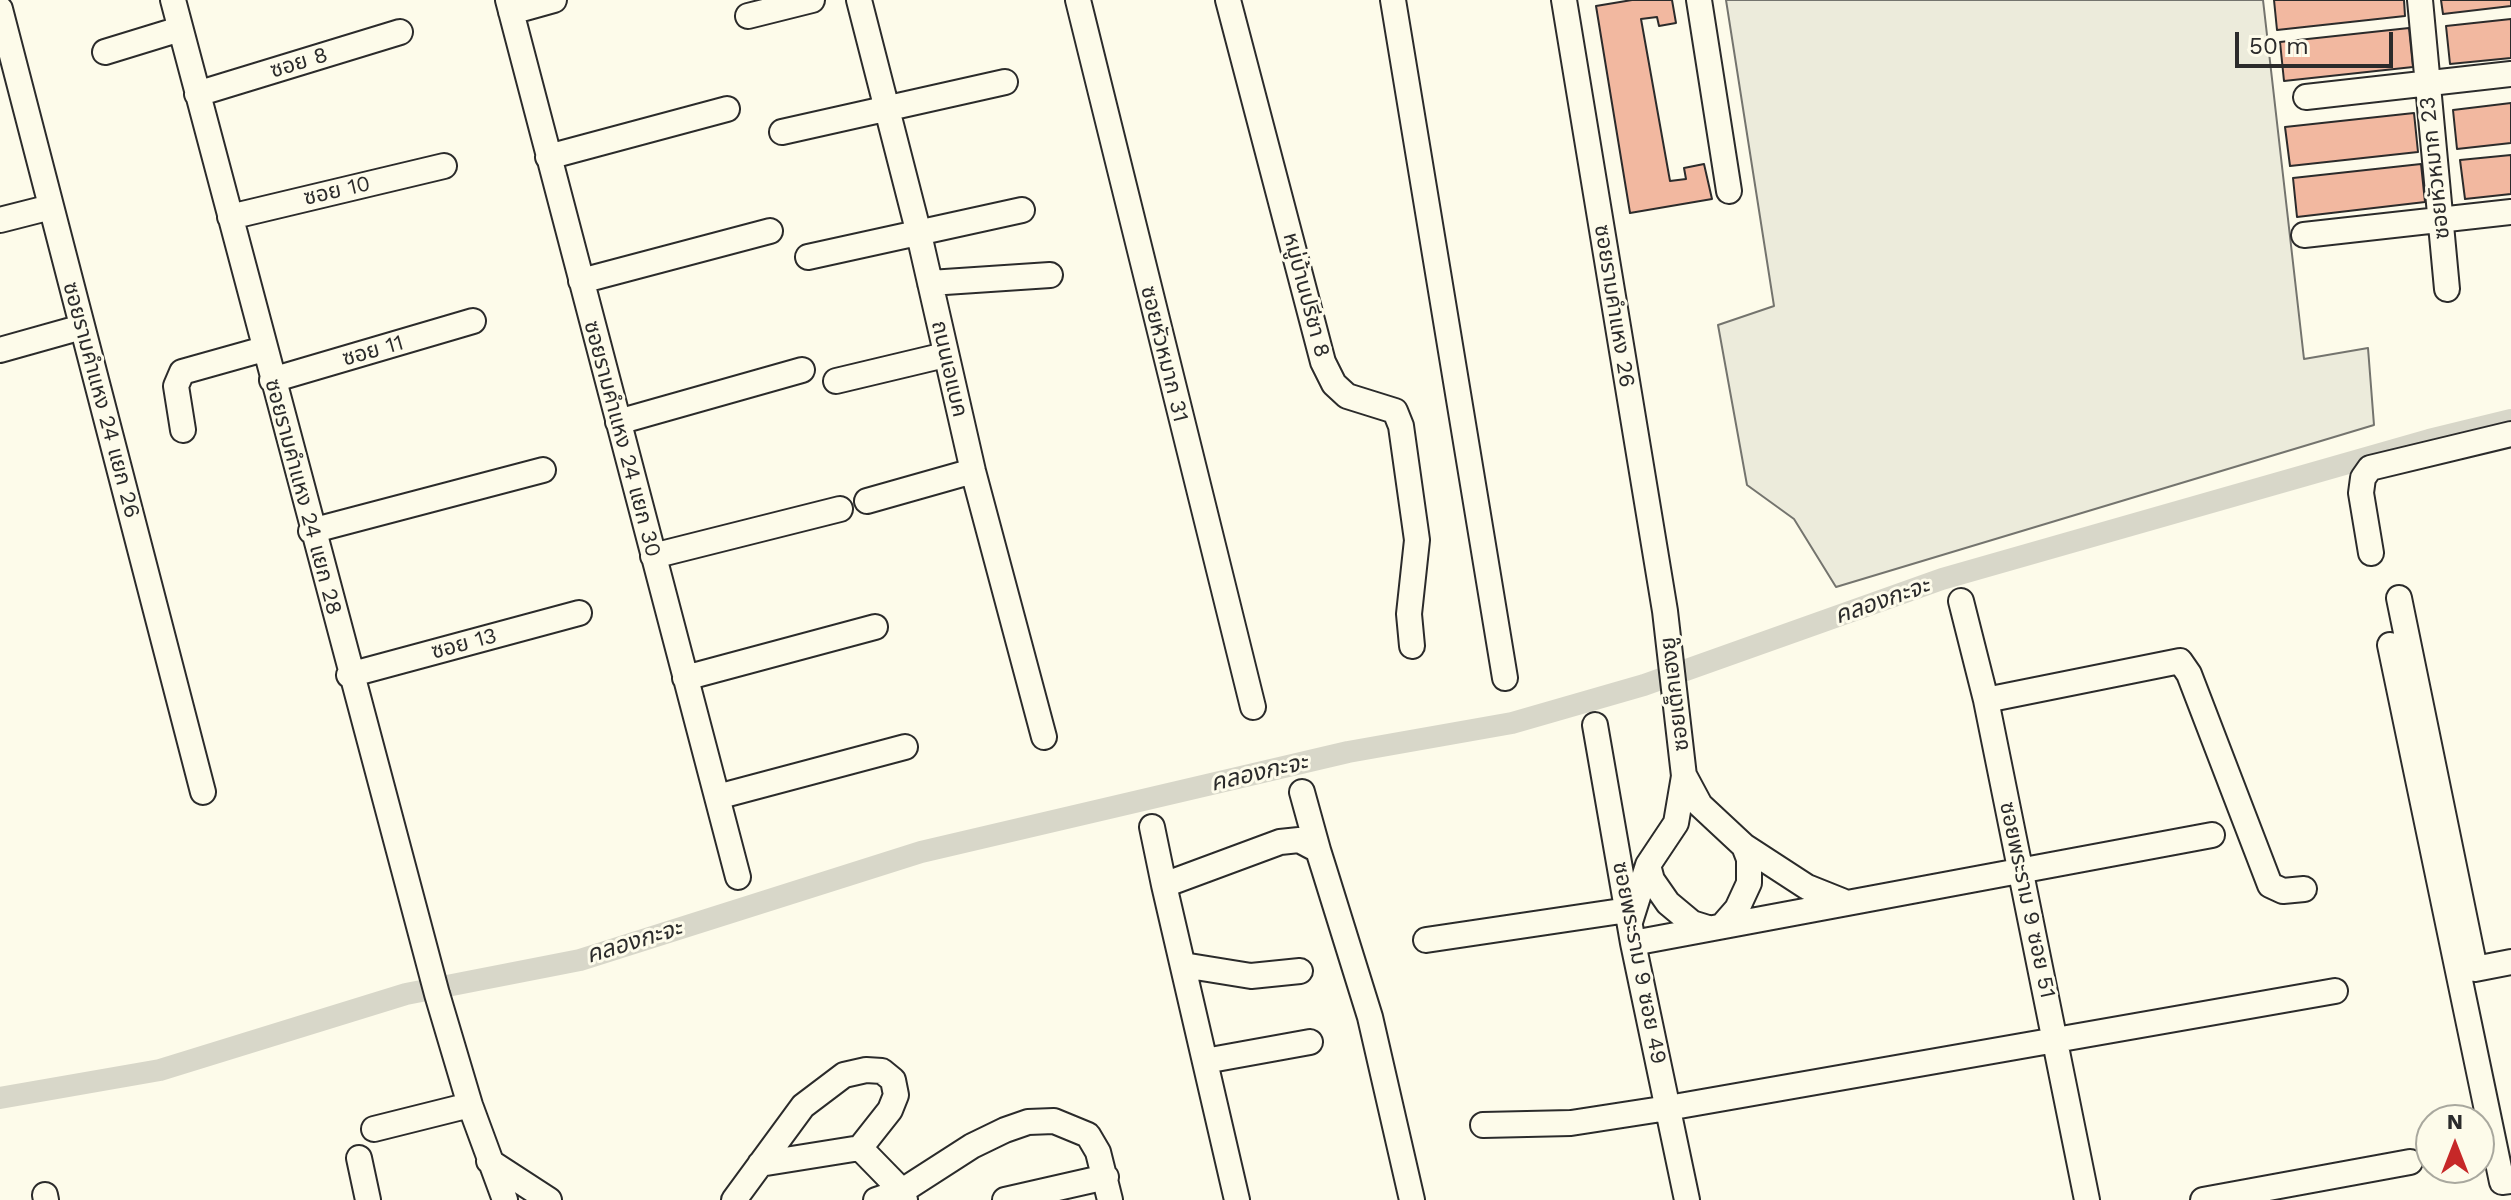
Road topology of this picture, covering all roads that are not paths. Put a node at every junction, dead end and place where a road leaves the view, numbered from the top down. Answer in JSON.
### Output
{"nodes":[{"id":1,"x":173,"y":0,"type":"edge"},
{"id":2,"x":554,"y":0,"type":"edge"},
{"id":3,"x":812,"y":0,"type":"edge"},
{"id":4,"x":859,"y":0,"type":"edge"},
{"id":5,"x":1078,"y":0,"type":"edge"},
{"id":6,"x":1228,"y":0,"type":"edge"},
{"id":7,"x":1393,"y":0,"type":"edge"},
{"id":8,"x":1564,"y":0,"type":"edge"},
{"id":9,"x":1699,"y":0,"type":"edge"},
{"id":10,"x":2420,"y":0,"type":"edge"},
{"id":11,"x":510,"y":6,"type":"edge"},
{"id":12,"x":0,"y":9,"type":"edge"},
{"id":13,"x":748,"y":16,"type":"dead end"},
{"id":14,"x":180,"y":29,"type":"junction"},
{"id":15,"x":400,"y":32,"type":"dead end"},
{"id":16,"x":105,"y":52,"type":"dead end"},
{"id":17,"x":2511,"y":74,"type":"edge"},
{"id":18,"x":1005,"y":82,"type":"dead end"},
{"id":19,"x":2426,"y":83,"type":"junction"},
{"id":20,"x":10,"y":87,"type":"edge"},
{"id":21,"x":197,"y":94,"type":"junction"},
{"id":22,"x":2306,"y":97,"type":"dead end"},
{"id":23,"x":888,"y":108,"type":"junction"},
{"id":24,"x":727,"y":109,"type":"dead end"},
{"id":25,"x":782,"y":132,"type":"dead end"},
{"id":26,"x":548,"y":157,"type":"junction"},
{"id":27,"x":444,"y":166,"type":"dead end"},
{"id":28,"x":1729,"y":191,"type":"dead end"},
{"id":29,"x":51,"y":207,"type":"junction"},
{"id":30,"x":1022,"y":210,"type":"dead end"},
{"id":31,"x":2511,"y":212,"type":"edge"},
{"id":32,"x":230,"y":217,"type":"junction"},
{"id":33,"x":0,"y":220,"type":"edge"},
{"id":34,"x":2442,"y":220,"type":"junction"},
{"id":35,"x":918,"y":230,"type":"junction"},
{"id":36,"x":770,"y":231,"type":"dead end"},
{"id":37,"x":2304,"y":235,"type":"dead end"},
{"id":38,"x":808,"y":257,"type":"dead end"},
{"id":39,"x":1050,"y":275,"type":"dead end"},
{"id":40,"x":581,"y":281,"type":"junction"},
{"id":41,"x":930,"y":283,"type":"junction"},
{"id":42,"x":2447,"y":289,"type":"dead end"},
{"id":43,"x":473,"y":321,"type":"dead end"},
{"id":44,"x":82,"y":327,"type":"junction"},
{"id":45,"x":264,"y":349,"type":"junction"},
{"id":46,"x":0,"y":350,"type":"edge"},
{"id":47,"x":945,"y":355,"type":"junction"},
{"id":48,"x":802,"y":370,"type":"dead end"},
{"id":49,"x":272,"y":380,"type":"junction"},
{"id":50,"x":836,"y":381,"type":"dead end"},
{"id":51,"x":618,"y":422,"type":"junction"},
{"id":52,"x":183,"y":430,"type":"dead end"},
{"id":53,"x":2511,"y":434,"type":"edge"},
{"id":54,"x":543,"y":470,"type":"dead end"},
{"id":55,"x":973,"y":471,"type":"junction"},
{"id":56,"x":867,"y":501,"type":"dead end"},
{"id":57,"x":840,"y":509,"type":"dead end"},
{"id":58,"x":311,"y":531,"type":"junction"},
{"id":59,"x":2371,"y":553,"type":"dead end"},
{"id":60,"x":653,"y":556,"type":"junction"},
{"id":61,"x":2399,"y":598,"type":"dead end"},
{"id":62,"x":1961,"y":601,"type":"dead end"},
{"id":63,"x":1665,"y":611,"type":"joint"},
{"id":64,"x":579,"y":613,"type":"dead end"},
{"id":65,"x":875,"y":627,"type":"dead end"},
{"id":66,"x":2390,"y":645,"type":"dead end"},
{"id":67,"x":1412,"y":646,"type":"dead end"},
{"id":68,"x":349,"y":675,"type":"junction"},
{"id":69,"x":685,"y":678,"type":"junction"},
{"id":70,"x":1505,"y":678,"type":"dead end"},
{"id":71,"x":1986,"y":700,"type":"junction"},
{"id":72,"x":1253,"y":707,"type":"dead end"},
{"id":73,"x":1595,"y":725,"type":"dead end"},
{"id":74,"x":1044,"y":737,"type":"dead end"},
{"id":75,"x":905,"y":747,"type":"dead end"},
{"id":76,"x":1684,"y":776,"type":"junction"},
{"id":77,"x":203,"y":792,"type":"dead end"},
{"id":78,"x":1302,"y":792,"type":"dead end"},
{"id":79,"x":717,"y":797,"type":"junction"},
{"id":80,"x":1152,"y":827,"type":"dead end"},
{"id":81,"x":2212,"y":835,"type":"dead end"},
{"id":82,"x":1744,"y":846,"type":"junction"},
{"id":83,"x":1318,"y":850,"type":"junction"},
{"id":84,"x":1648,"y":865,"type":"junction"},
{"id":85,"x":2020,"y":869,"type":"junction"},
{"id":86,"x":738,"y":877,"type":"dead end"},
{"id":87,"x":1164,"y":885,"type":"junction"},
{"id":88,"x":2304,"y":889,"type":"dead end"},
{"id":89,"x":1842,"y":901,"type":"junction"},
{"id":90,"x":1630,"y":925,"type":"junction"},
{"id":91,"x":1716,"y":927,"type":"junction"},
{"id":92,"x":1426,"y":940,"type":"dead end"},
{"id":93,"x":2511,"y":962,"type":"edge"},
{"id":94,"x":1183,"y":965,"type":"junction"},
{"id":95,"x":1300,"y":971,"type":"dead end"},
{"id":96,"x":2335,"y":991,"type":"dead end"},
{"id":97,"x":1310,"y":1042,"type":"dead end"},
{"id":98,"x":2056,"y":1042,"type":"junction"},
{"id":99,"x":1205,"y":1061,"type":"junction"},
{"id":100,"x":470,"y":1105,"type":"junction"},
{"id":101,"x":1668,"y":1108,"type":"junction"},
{"id":102,"x":1483,"y":1125,"type":"dead end"},
{"id":103,"x":374,"y":1129,"type":"dead end"},
{"id":104,"x":860,"y":1148,"type":"junction"},
{"id":105,"x":359,"y":1158,"type":"dead end"},
{"id":106,"x":489,"y":1161,"type":"junction"},
{"id":107,"x":2410,"y":1162,"type":"dead end"},
{"id":108,"x":760,"y":1164,"type":"junction"},
{"id":109,"x":2511,"y":1181,"type":"edge"},
{"id":110,"x":1108,"y":1188,"type":"edge"},
{"id":111,"x":903,"y":1195,"type":"edge"},
{"id":112,"x":368,"y":1200,"type":"edge"},
{"id":113,"x":505,"y":1200,"type":"edge"},
{"id":114,"x":549,"y":1200,"type":"edge"},
{"id":115,"x":734,"y":1200,"type":"edge"},
{"id":116,"x":876,"y":1200,"type":"edge"},
{"id":117,"x":1005,"y":1200,"type":"edge"},
{"id":118,"x":1237,"y":1200,"type":"edge"},
{"id":119,"x":1412,"y":1200,"type":"edge"},
{"id":120,"x":1687,"y":1200,"type":"edge"},
{"id":121,"x":2087,"y":1200,"type":"edge"},
{"id":122,"x":2203,"y":1200,"type":"edge"}],
"edges":[{"from":1,"to":14,"type":"street","name":"ซอยรามคำแหง 24 แยก 28"},
{"from":2,"to":11,"type":"street"},
{"from":3,"to":13,"type":"street"},
{"from":4,"to":23,"type":"street","name":"ถนนเอแบค"},
{"from":5,"to":72,"type":"street","name":"ซอยหัวหมาก 31"},
{"from":6,"to":67,"type":"street","name":"หมู่บ้านปรีชา 8"},
{"from":7,"to":70,"type":"street"},
{"from":8,"to":63,"type":"street","name":"ซอยรามคำแหง 26"},
{"from":9,"to":28,"type":"street"},
{"from":10,"to":19,"type":"street","name":"ซอยหัวหมาก 23"},
{"from":11,"to":26,"type":"street","name":"ซอยรามคำแหง 24 แยก 30"},
{"from":12,"to":20,"type":"street","name":"ซอยรามคำแหง 24 แยก 26"},
{"from":14,"to":16,"type":"street"},
{"from":14,"to":21,"type":"street","name":"ซอยรามคำแหง 24 แยก 28"},
{"from":15,"to":21,"type":"street","name":"ซอย 8"},
{"from":17,"to":19,"type":"street"},
{"from":18,"to":23,"type":"street"},
{"from":19,"to":22,"type":"street"},
{"from":19,"to":34,"type":"street","name":"ซอยหัวหมาก 23"},
{"from":20,"to":29,"type":"street","name":"ซอยรามคำแหง 24 แยก 26"},
{"from":21,"to":32,"type":"street","name":"ซอยรามคำแหง 24 แยก 28"},
{"from":23,"to":25,"type":"street"},
{"from":23,"to":35,"type":"street","name":"ถนนเอแบค"},
{"from":24,"to":26,"type":"street"},
{"from":26,"to":40,"type":"street","name":"ซอยรามคำแหง 24 แยก 30"},
{"from":27,"to":32,"type":"street","name":"ซอย 10"},
{"from":29,"to":33,"type":"street"},
{"from":29,"to":44,"type":"street","name":"ซอยรามคำแหง 24 แยก 26"},
{"from":30,"to":35,"type":"street"},
{"from":31,"to":34,"type":"street"},
{"from":32,"to":45,"type":"street","name":"ซอยรามคำแหง 24 แยก 28"},
{"from":34,"to":37,"type":"street"},
{"from":34,"to":42,"type":"street","name":"ซอยหัวหมาก 23"},
{"from":35,"to":38,"type":"street"},
{"from":35,"to":41,"type":"street","name":"ถนนเอแบค"},
{"from":36,"to":40,"type":"street"},
{"from":39,"to":41,"type":"street"},
{"from":40,"to":51,"type":"street","name":"ซอยรามคำแหง 24 แยก 30"},
{"from":41,"to":47,"type":"street","name":"ถนนเอแบค"},
{"from":43,"to":49,"type":"street","name":"ซอย 11"},
{"from":44,"to":46,"type":"street"},
{"from":44,"to":77,"type":"street","name":"ซอยรามคำแหง 24 แยก 26"},
{"from":45,"to":49,"type":"street","name":"ซอยรามคำแหง 24 แยก 28"},
{"from":45,"to":52,"type":"street"},
{"from":47,"to":50,"type":"street"},
{"from":47,"to":55,"type":"street","name":"ถนนเอแบค"},
{"from":48,"to":51,"type":"street"},
{"from":49,"to":58,"type":"street","name":"ซอยรามคำแหง 24 แยก 28"},
{"from":51,"to":60,"type":"street","name":"ซอยรามคำแหง 24 แยก 30"},
{"from":53,"to":59,"type":"street"},
{"from":54,"to":58,"type":"street"},
{"from":55,"to":56,"type":"street"},
{"from":55,"to":74,"type":"street","name":"ถนนเอแบค"},
{"from":57,"to":60,"type":"street"},
{"from":58,"to":68,"type":"street","name":"ซอยรามคำแหง 24 แยก 28"},
{"from":60,"to":69,"type":"street","name":"ซอยรามคำแหง 24 แยก 30"},
{"from":61,"to":93,"type":"street"},
{"from":62,"to":71,"type":"street","name":"ซอยพระราม 9 ซอย 51"},
{"from":63,"to":76,"type":"street","name":"ซอยเต็กเฮงยู"},
{"from":64,"to":68,"type":"street","name":"ซอย 13"},
{"from":65,"to":69,"type":"street"},
{"from":66,"to":109,"type":"street"},
{"from":68,"to":100,"type":"street","name":"ซอยรามคำแหง 24 แยก 28"},
{"from":69,"to":79,"type":"street","name":"ซอยรามคำแหง 24 แยก 30"},
{"from":71,"to":85,"type":"street","name":"ซอยพระราม 9 ซอย 51"},
{"from":71,"to":88,"type":"street"},
{"from":73,"to":90,"type":"street","name":"ซอยพระราม 9 ซอย 49"},
{"from":75,"to":79,"type":"street"},
{"from":76,"to":82,"type":"street","name":"ซอยเต็กเฮงยู"},
{"from":76,"to":84,"type":"street","name":"ซอยเต็กเฮงยู"},
{"from":78,"to":83,"type":"street"},
{"from":79,"to":86,"type":"street","name":"ซอยรามคำแหง 24 แยก 30"},
{"from":80,"to":87,"type":"street"},
{"from":81,"to":85,"type":"street"},
{"from":82,"to":89,"type":"street","name":"ซอยเต็กเฮงยู"},
{"from":82,"to":91,"type":"street"},
{"from":83,"to":87,"type":"street"},
{"from":83,"to":119,"type":"street"},
{"from":84,"to":90,"type":"street","name":"ซอยเต็กเฮงยู"},
{"from":84,"to":91,"type":"street"},
{"from":85,"to":89,"type":"street"},
{"from":85,"to":98,"type":"street","name":"ซอยพระราม 9 ซอย 51"},
{"from":87,"to":94,"type":"street"},
{"from":89,"to":91,"type":"street"},
{"from":90,"to":91,"type":"street"},
{"from":90,"to":92,"type":"street"},
{"from":90,"to":101,"type":"street","name":"ซอยพระราม 9 ซอย 49"},
{"from":94,"to":95,"type":"street"},
{"from":94,"to":99,"type":"street"},
{"from":96,"to":98,"type":"street"},
{"from":97,"to":99,"type":"street"},
{"from":98,"to":101,"type":"street"},
{"from":98,"to":121,"type":"street","name":"ซอยพระราม 9 ซอย 51"},
{"from":99,"to":118,"type":"street"},
{"from":100,"to":103,"type":"street"},
{"from":100,"to":106,"type":"street","name":"ซอยรามคำแหง 24 แยก 28"},
{"from":101,"to":102,"type":"street"},
{"from":101,"to":120,"type":"street","name":"ซอยพระราม 9 ซอย 49"},
{"from":104,"to":108,"type":"street"},
{"from":104,"to":108,"type":"street"},
{"from":104,"to":111,"type":"street"},
{"from":105,"to":112,"type":"street"},
{"from":106,"to":113,"type":"street","name":"ซอยรามคำแหง 24 แยก 28"},
{"from":106,"to":114,"type":"street"},
{"from":107,"to":122,"type":"street"},
{"from":108,"to":115,"type":"street"},
{"from":110,"to":111,"type":"street"},
{"from":110,"to":117,"type":"street"},
{"from":111,"to":116,"type":"street"}]}
